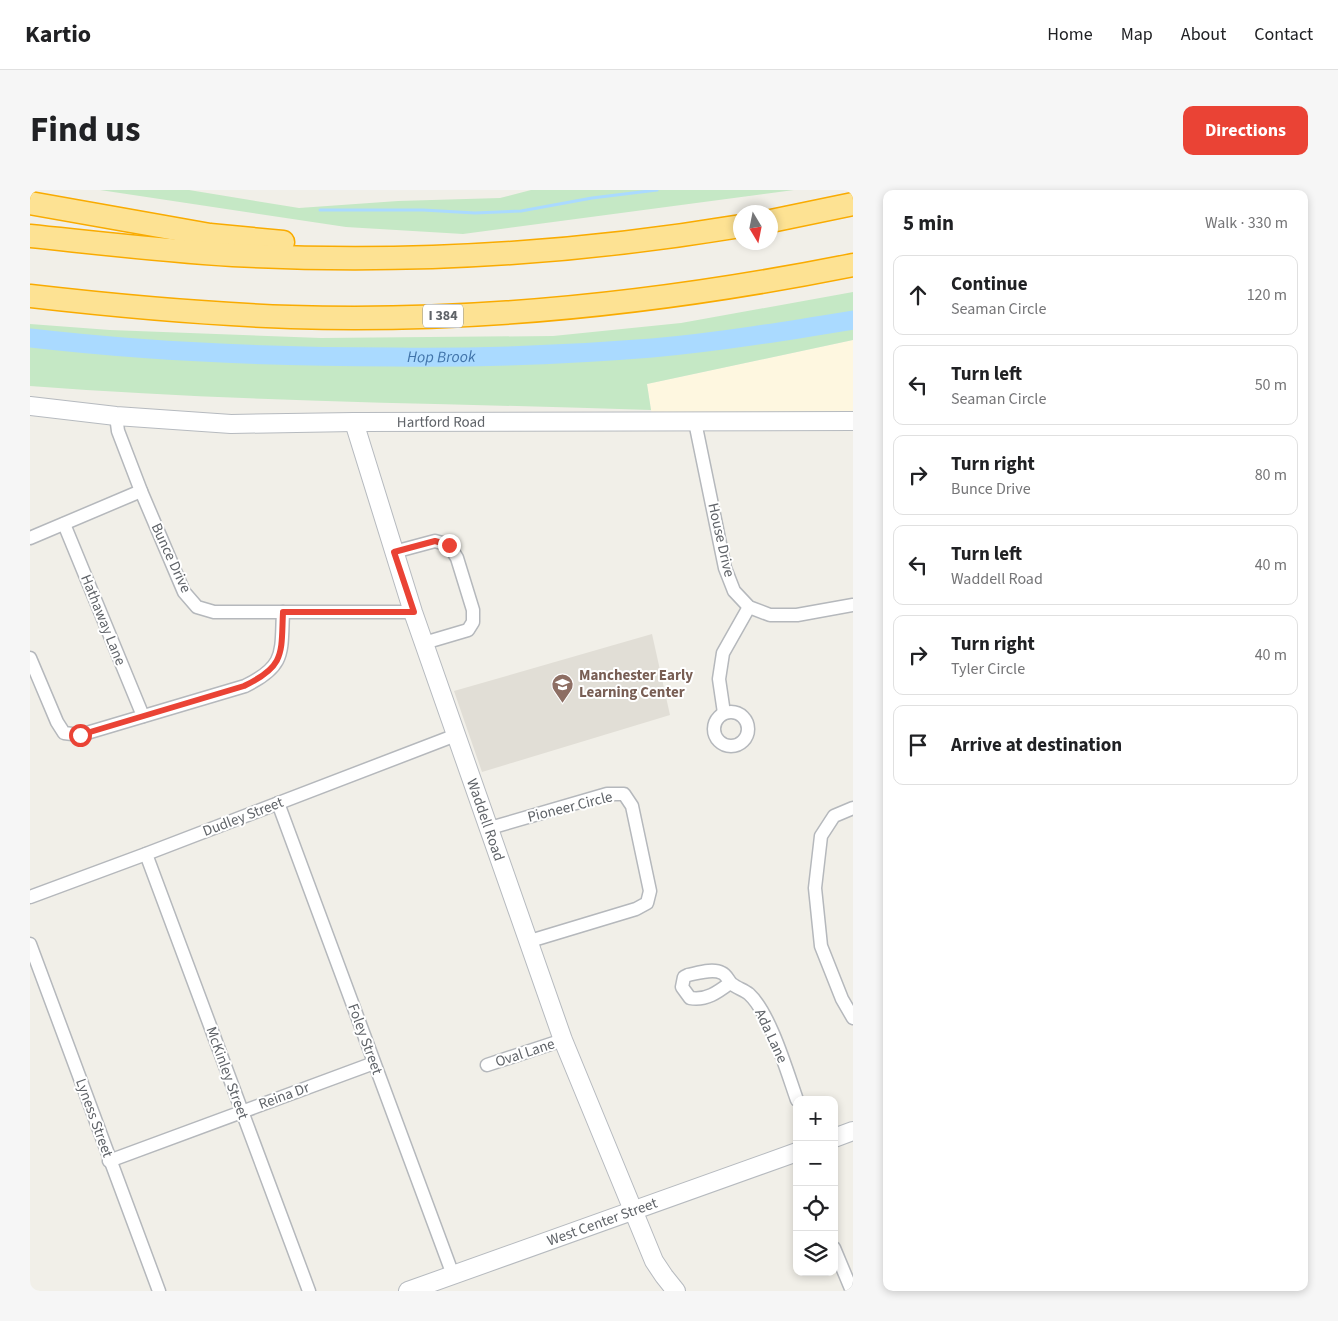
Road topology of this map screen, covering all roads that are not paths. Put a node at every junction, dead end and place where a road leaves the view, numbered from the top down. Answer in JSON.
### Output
{"nodes":[{"id":1,"x":30,"y":203,"type":"edge"},
{"id":2,"x":853,"y":204,"type":"edge"},
{"id":3,"x":778,"y":218,"type":"edge"},
{"id":4,"x":733,"y":227,"type":"edge"},
{"id":5,"x":30,"y":236,"type":"edge"},
{"id":6,"x":418,"y":257,"type":"junction"},
{"id":7,"x":853,"y":265,"type":"edge"},
{"id":8,"x":30,"y":296,"type":"edge"},
{"id":9,"x":115,"y":305,"type":"junction"},
{"id":10,"x":30,"y":310,"type":"edge"},
{"id":11,"x":30,"y":406,"type":"edge"},
{"id":12,"x":116,"y":416,"type":"junction"},
{"id":13,"x":853,"y":421,"type":"edge"},
{"id":14,"x":354,"y":422,"type":"junction"},
{"id":15,"x":695,"y":422,"type":"junction"},
{"id":16,"x":141,"y":491,"type":"junction"},
{"id":17,"x":64,"y":524,"type":"junction"},
{"id":18,"x":30,"y":538,"type":"edge"},
{"id":19,"x":394,"y":552,"type":"junction"},
{"id":20,"x":853,"y":605,"type":"edge"},
{"id":21,"x":748,"y":607,"type":"junction"},
{"id":22,"x":283,"y":612,"type":"junction"},
{"id":23,"x":414,"y":612,"type":"junction"},
{"id":24,"x":424,"y":643,"type":"junction"},
{"id":25,"x":30,"y":658,"type":"edge"},
{"id":26,"x":724,"y":713,"type":"dead end"},
{"id":27,"x":143,"y":716,"type":"junction"},
{"id":28,"x":456,"y":735,"type":"junction"},
{"id":29,"x":278,"y":804,"type":"junction"},
{"id":30,"x":853,"y":808,"type":"edge"},
{"id":31,"x":490,"y":828,"type":"junction"},
{"id":32,"x":146,"y":854,"type":"junction"},
{"id":33,"x":30,"y":896,"type":"edge"},
{"id":34,"x":530,"y":941,"type":"junction"},
{"id":35,"x":30,"y":944,"type":"edge"},
{"id":36,"x":730,"y":983,"type":"dead end"},
{"id":37,"x":853,"y":1018,"type":"edge"},
{"id":38,"x":563,"y":1040,"type":"junction"},
{"id":39,"x":374,"y":1063,"type":"junction"},
{"id":40,"x":487,"y":1065,"type":"dead end"},
{"id":41,"x":796,"y":1096,"type":"edge"},
{"id":42,"x":241,"y":1112,"type":"junction"},
{"id":43,"x":853,"y":1131,"type":"edge"},
{"id":44,"x":838,"y":1137,"type":"edge"},
{"id":45,"x":793,"y":1156,"type":"edge"},
{"id":46,"x":109,"y":1161,"type":"junction"},
{"id":47,"x":634,"y":1210,"type":"junction"},
{"id":48,"x":838,"y":1258,"type":"edge"},
{"id":49,"x":453,"y":1275,"type":"junction"},
{"id":50,"x":159,"y":1291,"type":"edge"},
{"id":51,"x":309,"y":1291,"type":"edge"},
{"id":52,"x":408,"y":1291,"type":"edge"},
{"id":53,"x":676,"y":1291,"type":"edge"},
{"id":54,"x":852,"y":1291,"type":"edge"}],
"edges":[{"from":1,"to":6,"type":"highway"},
{"from":2,"to":3,"type":"highway"},
{"from":4,"to":6,"type":"highway"},
{"from":5,"to":6,"type":"highway"},
{"from":7,"to":9,"type":"highway","number":"I 384"},
{"from":8,"to":9,"type":"highway","number":"I 384"},
{"from":9,"to":10,"type":"highway"},
{"from":11,"to":12,"type":"main road","name":"Hartford Road"},
{"from":12,"to":14,"type":"main road","name":"Hartford Road"},
{"from":12,"to":16,"type":"street","name":"Bunce Drive"},
{"from":13,"to":15,"type":"main road","name":"Hartford Road"},
{"from":14,"to":15,"type":"main road","name":"Hartford Road"},
{"from":14,"to":19,"type":"main road","name":"Waddell Road"},
{"from":15,"to":21,"type":"street","name":"House Drive"},
{"from":16,"to":17,"type":"street"},
{"from":16,"to":22,"type":"street","name":"Bunce Drive"},
{"from":17,"to":18,"type":"street"},
{"from":17,"to":27,"type":"street","name":"Hathaway Lane"},
{"from":19,"to":23,"type":"main road","name":"Waddell Road"},
{"from":19,"to":24,"type":"street"},
{"from":20,"to":21,"type":"street"},
{"from":21,"to":26,"type":"street"},
{"from":22,"to":23,"type":"street","name":"Bunce Drive"},
{"from":22,"to":27,"type":"street"},
{"from":23,"to":24,"type":"main road","name":"Waddell Road"},
{"from":24,"to":28,"type":"main road","name":"Waddell Road"},
{"from":25,"to":27,"type":"street"},
{"from":28,"to":29,"type":"street","name":"Dudley Street"},
{"from":28,"to":31,"type":"main road","name":"Waddell Road"},
{"from":29,"to":32,"type":"street","name":"Dudley Street"},
{"from":29,"to":39,"type":"street","name":"Foley Street"},
{"from":30,"to":37,"type":"street"},
{"from":31,"to":34,"type":"main road","name":"Waddell Road"},
{"from":31,"to":34,"type":"street","name":"Pioneer Circle"},
{"from":32,"to":33,"type":"street","name":"Dudley Street"},
{"from":32,"to":42,"type":"street","name":"McKinley Street"},
{"from":34,"to":38,"type":"main road","name":"Waddell Road"},
{"from":35,"to":46,"type":"street","name":"Lyness Street"},
{"from":36,"to":41,"type":"street","name":"Ada Lane"},
{"from":38,"to":40,"type":"street","name":"Oval Lane"},
{"from":38,"to":47,"type":"main road","name":"Waddell Road"},
{"from":39,"to":42,"type":"street","name":"Reina Dr"},
{"from":39,"to":49,"type":"street","name":"Foley Street"},
{"from":42,"to":46,"type":"street","name":"Reina Dr"},
{"from":42,"to":51,"type":"street","name":"McKinley Street"},
{"from":43,"to":44,"type":"main road"},
{"from":45,"to":47,"type":"main road","name":"West Center Street"},
{"from":46,"to":50,"type":"street","name":"Lyness Street"},
{"from":47,"to":49,"type":"main road","name":"West Center Street"},
{"from":47,"to":53,"type":"main road","name":"Waddell Road"},
{"from":48,"to":54,"type":"street"},
{"from":49,"to":52,"type":"main road","name":"West Center Street"}]}
